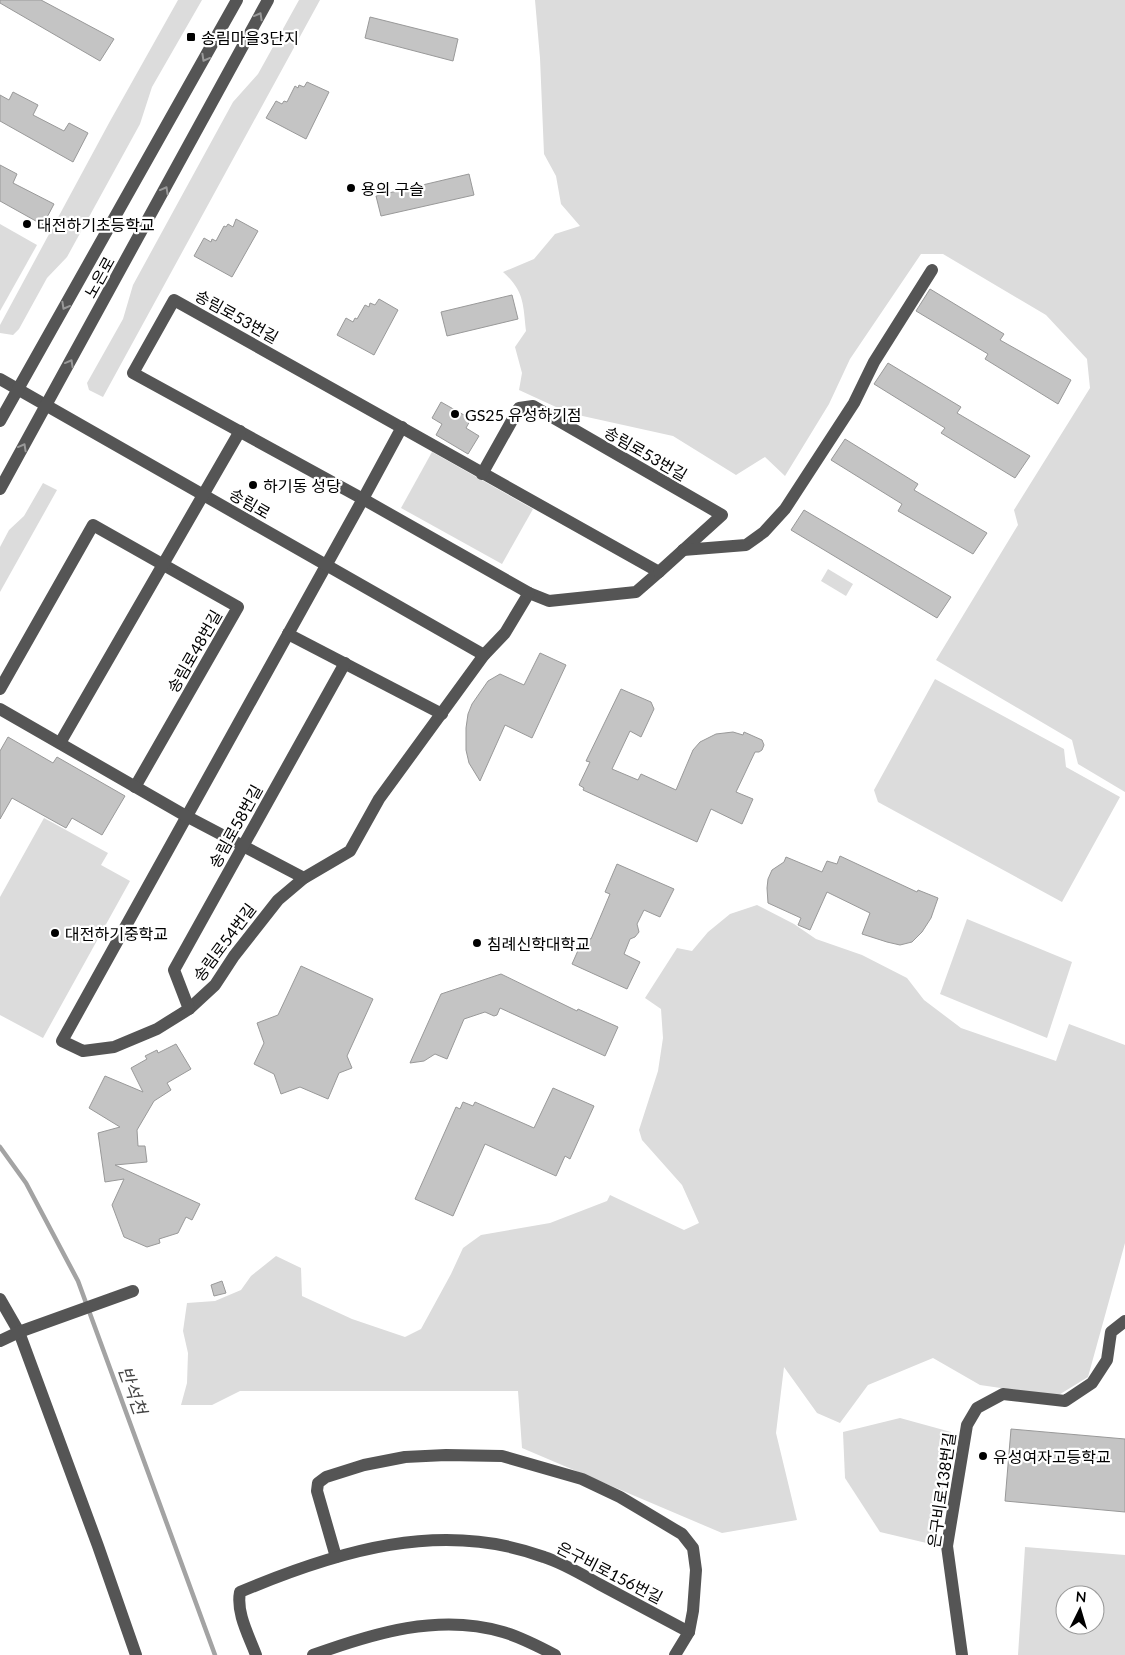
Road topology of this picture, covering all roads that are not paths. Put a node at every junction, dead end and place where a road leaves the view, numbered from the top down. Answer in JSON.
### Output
{"nodes":[{"id":1,"x":238,"y":0,"type":"edge"},
{"id":2,"x":268,"y":0,"type":"edge"},
{"id":3,"x":932,"y":270,"type":"dead end"},
{"id":4,"x":0,"y":380,"type":"edge"},
{"id":5,"x":18,"y":390,"type":"junction"},
{"id":6,"x":46,"y":406,"type":"junction"},
{"id":7,"x":0,"y":421,"type":"edge"},
{"id":8,"x":402,"y":427,"type":"junction"},
{"id":9,"x":240,"y":432,"type":"junction"},
{"id":10,"x":482,"y":474,"type":"junction"},
{"id":11,"x":0,"y":489,"type":"edge"},
{"id":12,"x":203,"y":495,"type":"junction"},
{"id":13,"x":363,"y":499,"type":"junction"},
{"id":14,"x":683,"y":550,"type":"junction"},
{"id":15,"x":163,"y":565,"type":"junction"},
{"id":16,"x":326,"y":565,"type":"junction"},
{"id":17,"x":659,"y":572,"type":"junction"},
{"id":18,"x":529,"y":593,"type":"junction"},
{"id":19,"x":288,"y":634,"type":"junction"},
{"id":20,"x":484,"y":655,"type":"junction"},
{"id":21,"x":345,"y":663,"type":"junction"},
{"id":22,"x":0,"y":689,"type":"edge"},
{"id":23,"x":0,"y":709,"type":"edge"},
{"id":24,"x":442,"y":714,"type":"junction"},
{"id":25,"x":60,"y":743,"type":"junction"},
{"id":26,"x":135,"y":787,"type":"junction"},
{"id":27,"x":186,"y":816,"type":"junction"},
{"id":28,"x":242,"y":846,"type":"junction"},
{"id":29,"x":304,"y":878,"type":"junction"},
{"id":30,"x":189,"y":1009,"type":"junction"},
{"id":31,"x":133,"y":1291,"type":"dead end"},
{"id":32,"x":0,"y":1299,"type":"edge"},
{"id":33,"x":1125,"y":1321,"type":"edge"},
{"id":34,"x":19,"y":1332,"type":"junction"},
{"id":35,"x":0,"y":1341,"type":"edge"},
{"id":36,"x":336,"y":1557,"type":"junction"},
{"id":37,"x":689,"y":1632,"type":"junction"},
{"id":38,"x":136,"y":1655,"type":"edge"},
{"id":39,"x":256,"y":1655,"type":"edge"},
{"id":40,"x":313,"y":1655,"type":"edge"},
{"id":41,"x":555,"y":1655,"type":"edge"},
{"id":42,"x":675,"y":1655,"type":"edge"},
{"id":43,"x":962,"y":1655,"type":"edge"}],
"edges":[{"from":1,"to":5,"type":"street","name":"노은로","one_way":true},
{"from":6,"to":2,"type":"street","name":"노은로","one_way":true},
{"from":3,"to":14,"type":"street"},
{"from":4,"to":5,"type":"street","name":"송림로"},
{"from":5,"to":6,"type":"street","name":"송림로"},
{"from":5,"to":7,"type":"street","name":"노은로"},
{"from":11,"to":6,"type":"street","name":"노은로","one_way":true},
{"from":6,"to":12,"type":"street","name":"송림로"},
{"from":8,"to":9,"type":"street","name":"송림로53번길"},
{"from":8,"to":10,"type":"street","name":"송림로53번길"},
{"from":8,"to":13,"type":"street"},
{"from":9,"to":12,"type":"street"},
{"from":9,"to":13,"type":"street","name":"송림로53번길"},
{"from":10,"to":14,"type":"street","name":"송림로53번길"},
{"from":10,"to":17,"type":"street","name":"송림로53번길"},
{"from":12,"to":15,"type":"street"},
{"from":12,"to":16,"type":"street","name":"송림로"},
{"from":13,"to":16,"type":"street"},
{"from":13,"to":18,"type":"street","name":"송림로53번길"},
{"from":14,"to":17,"type":"street","name":"송림로53번길"},
{"from":15,"to":22,"type":"street","name":"송림로48번길"},
{"from":15,"to":25,"type":"street"},
{"from":15,"to":26,"type":"street","name":"송림로48번길"},
{"from":16,"to":19,"type":"street","name":"송림로54번길"},
{"from":16,"to":20,"type":"street","name":"송림로"},
{"from":17,"to":18,"type":"street","name":"송림로53번길"},
{"from":18,"to":20,"type":"street"},
{"from":19,"to":21,"type":"street"},
{"from":19,"to":27,"type":"street","name":"송림로54번길"},
{"from":20,"to":24,"type":"street","name":"송림로54번길"},
{"from":21,"to":24,"type":"street"},
{"from":21,"to":28,"type":"street","name":"송림로58번길"},
{"from":23,"to":25,"type":"street"},
{"from":24,"to":29,"type":"street","name":"송림로54번길"},
{"from":25,"to":26,"type":"street"},
{"from":26,"to":27,"type":"street"},
{"from":27,"to":28,"type":"street"},
{"from":27,"to":30,"type":"street","name":"송림로54번길"},
{"from":28,"to":29,"type":"street"},
{"from":28,"to":30,"type":"street","name":"송림로58번길"},
{"from":29,"to":30,"type":"street","name":"송림로54번길"},
{"from":31,"to":34,"type":"street"},
{"from":32,"to":34,"type":"street"},
{"from":33,"to":43,"type":"street","name":"은구비로138번길"},
{"from":34,"to":35,"type":"street"},
{"from":34,"to":38,"type":"street"},
{"from":36,"to":37,"type":"street","name":"은구비로156번길"},
{"from":36,"to":37,"type":"street"},
{"from":36,"to":39,"type":"street","name":"은구비로156번길"},
{"from":37,"to":42,"type":"street"},
{"from":40,"to":41,"type":"street"}]}
